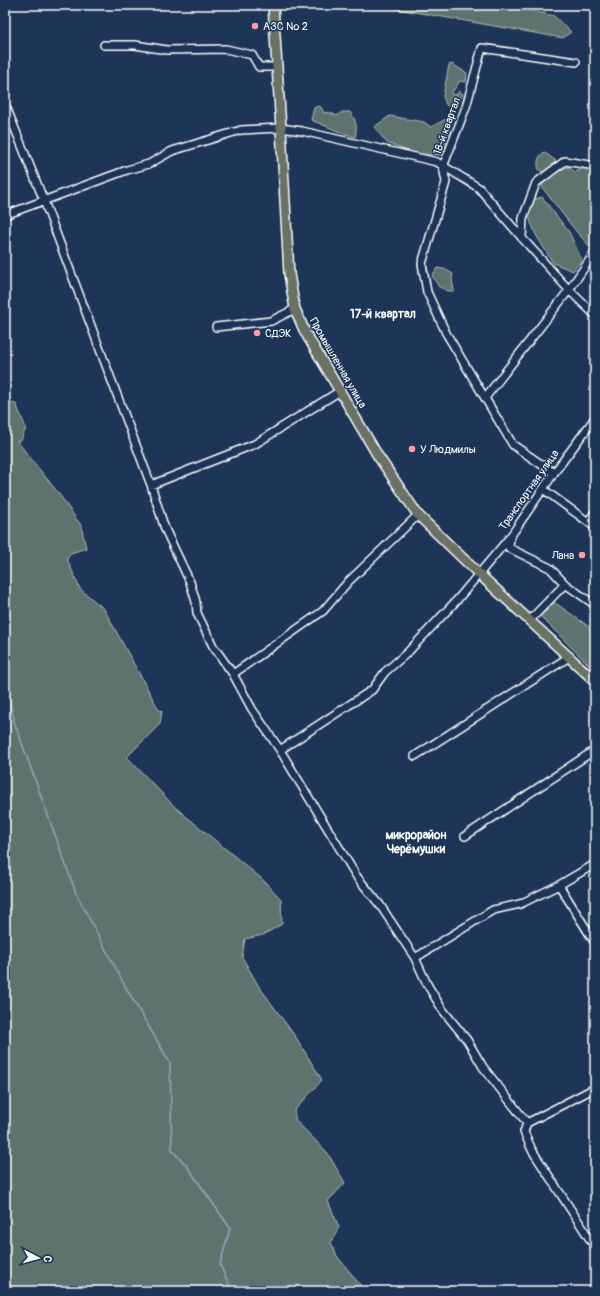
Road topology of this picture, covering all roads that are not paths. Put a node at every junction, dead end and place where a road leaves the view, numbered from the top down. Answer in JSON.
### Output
{"nodes":[{"id":1,"x":272,"y":5,"type":"edge"},
{"id":2,"x":104,"y":45,"type":"dead end"},
{"id":3,"x":576,"y":62,"type":"dead end"},
{"id":4,"x":277,"y":67,"type":"junction"},
{"id":5,"x":5,"y":104,"type":"edge"},
{"id":6,"x":281,"y":128,"type":"junction"},
{"id":7,"x":595,"y":166,"type":"edge"},
{"id":8,"x":444,"y":167,"type":"junction"},
{"id":9,"x":44,"y":201,"type":"junction"},
{"id":10,"x":5,"y":215,"type":"edge"},
{"id":11,"x":522,"y":238,"type":"junction"},
{"id":12,"x":595,"y":252,"type":"edge"},
{"id":13,"x":569,"y":290,"type":"junction"},
{"id":14,"x":295,"y":309,"type":"junction"},
{"id":15,"x":595,"y":315,"type":"edge"},
{"id":16,"x":216,"y":327,"type":"dead end"},
{"id":17,"x":340,"y":390,"type":"junction"},
{"id":18,"x":485,"y":398,"type":"junction"},
{"id":19,"x":595,"y":418,"type":"edge"},
{"id":20,"x":554,"y":473,"type":"junction"},
{"id":21,"x":151,"y":485,"type":"junction"},
{"id":22,"x":543,"y":490,"type":"junction"},
{"id":23,"x":595,"y":512,"type":"edge"},
{"id":24,"x":418,"y":514,"type":"junction"},
{"id":25,"x":588,"y":522,"type":"junction"},
{"id":26,"x":595,"y":527,"type":"edge"},
{"id":27,"x":510,"y":537,"type":"junction"},
{"id":28,"x":478,"y":574,"type":"junction"},
{"id":29,"x":565,"y":584,"type":"junction"},
{"id":30,"x":595,"y":605,"type":"edge"},
{"id":31,"x":530,"y":620,"type":"junction"},
{"id":32,"x":569,"y":657,"type":"junction"},
{"id":33,"x":233,"y":674,"type":"junction"},
{"id":34,"x":595,"y":681,"type":"edge"},
{"id":35,"x":280,"y":750,"type":"junction"},
{"id":36,"x":595,"y":750,"type":"edge"},
{"id":37,"x":415,"y":756,"type":"dead end"},
{"id":38,"x":465,"y":836,"type":"dead end"},
{"id":39,"x":595,"y":864,"type":"edge"},
{"id":40,"x":560,"y":885,"type":"junction"},
{"id":41,"x":595,"y":943,"type":"edge"},
{"id":42,"x":415,"y":958,"type":"junction"},
{"id":43,"x":595,"y":1088,"type":"edge"},
{"id":44,"x":527,"y":1123,"type":"junction"},
{"id":45,"x":595,"y":1247,"type":"edge"}],
"edges":[{"from":1,"to":4,"type":"main road","name":"Промышленная улица"},
{"from":2,"to":4,"type":"street"},
{"from":3,"to":8,"type":"street","name":"18-й квартал"},
{"from":4,"to":6,"type":"main road","name":"Промышленная улица"},
{"from":5,"to":9,"type":"street"},
{"from":6,"to":8,"type":"street"},
{"from":6,"to":9,"type":"street"},
{"from":6,"to":14,"type":"main road","name":"Промышленная улица"},
{"from":7,"to":11,"type":"street"},
{"from":8,"to":11,"type":"street","name":"18-й квартал"},
{"from":8,"to":18,"type":"street"},
{"from":9,"to":10,"type":"street"},
{"from":9,"to":21,"type":"street"},
{"from":11,"to":13,"type":"street","name":"18-й квартал"},
{"from":12,"to":13,"type":"street"},
{"from":13,"to":15,"type":"street","name":"18-й квартал"},
{"from":13,"to":18,"type":"street"},
{"from":14,"to":16,"type":"street"},
{"from":14,"to":17,"type":"main road","name":"Промышленная улица"},
{"from":17,"to":21,"type":"street"},
{"from":17,"to":24,"type":"main road","name":"Промышленная улица"},
{"from":18,"to":20,"type":"street"},
{"from":19,"to":20,"type":"street","name":"Транспортная улица"},
{"from":20,"to":22,"type":"street","name":"Транспортная улица"},
{"from":21,"to":33,"type":"street"},
{"from":22,"to":25,"type":"street"},
{"from":22,"to":27,"type":"street","name":"Транспортная улица"},
{"from":23,"to":25,"type":"street"},
{"from":24,"to":28,"type":"main road","name":"Промышленная улица"},
{"from":24,"to":33,"type":"street"},
{"from":25,"to":26,"type":"street"},
{"from":27,"to":28,"type":"street","name":"Транспортная улица"},
{"from":27,"to":29,"type":"street"},
{"from":28,"to":31,"type":"main road","name":"Промышленная улица"},
{"from":28,"to":35,"type":"street","name":"Транспортная улица"},
{"from":29,"to":30,"type":"street"},
{"from":29,"to":31,"type":"street"},
{"from":31,"to":32,"type":"main road","name":"Промышленная улица"},
{"from":32,"to":34,"type":"main road","name":"Промышленная улица"},
{"from":32,"to":37,"type":"street"},
{"from":33,"to":35,"type":"street"},
{"from":35,"to":42,"type":"street"},
{"from":36,"to":38,"type":"street"},
{"from":39,"to":40,"type":"street"},
{"from":40,"to":41,"type":"street"},
{"from":40,"to":42,"type":"street"},
{"from":42,"to":44,"type":"street"},
{"from":43,"to":44,"type":"street"},
{"from":44,"to":45,"type":"street"}]}
